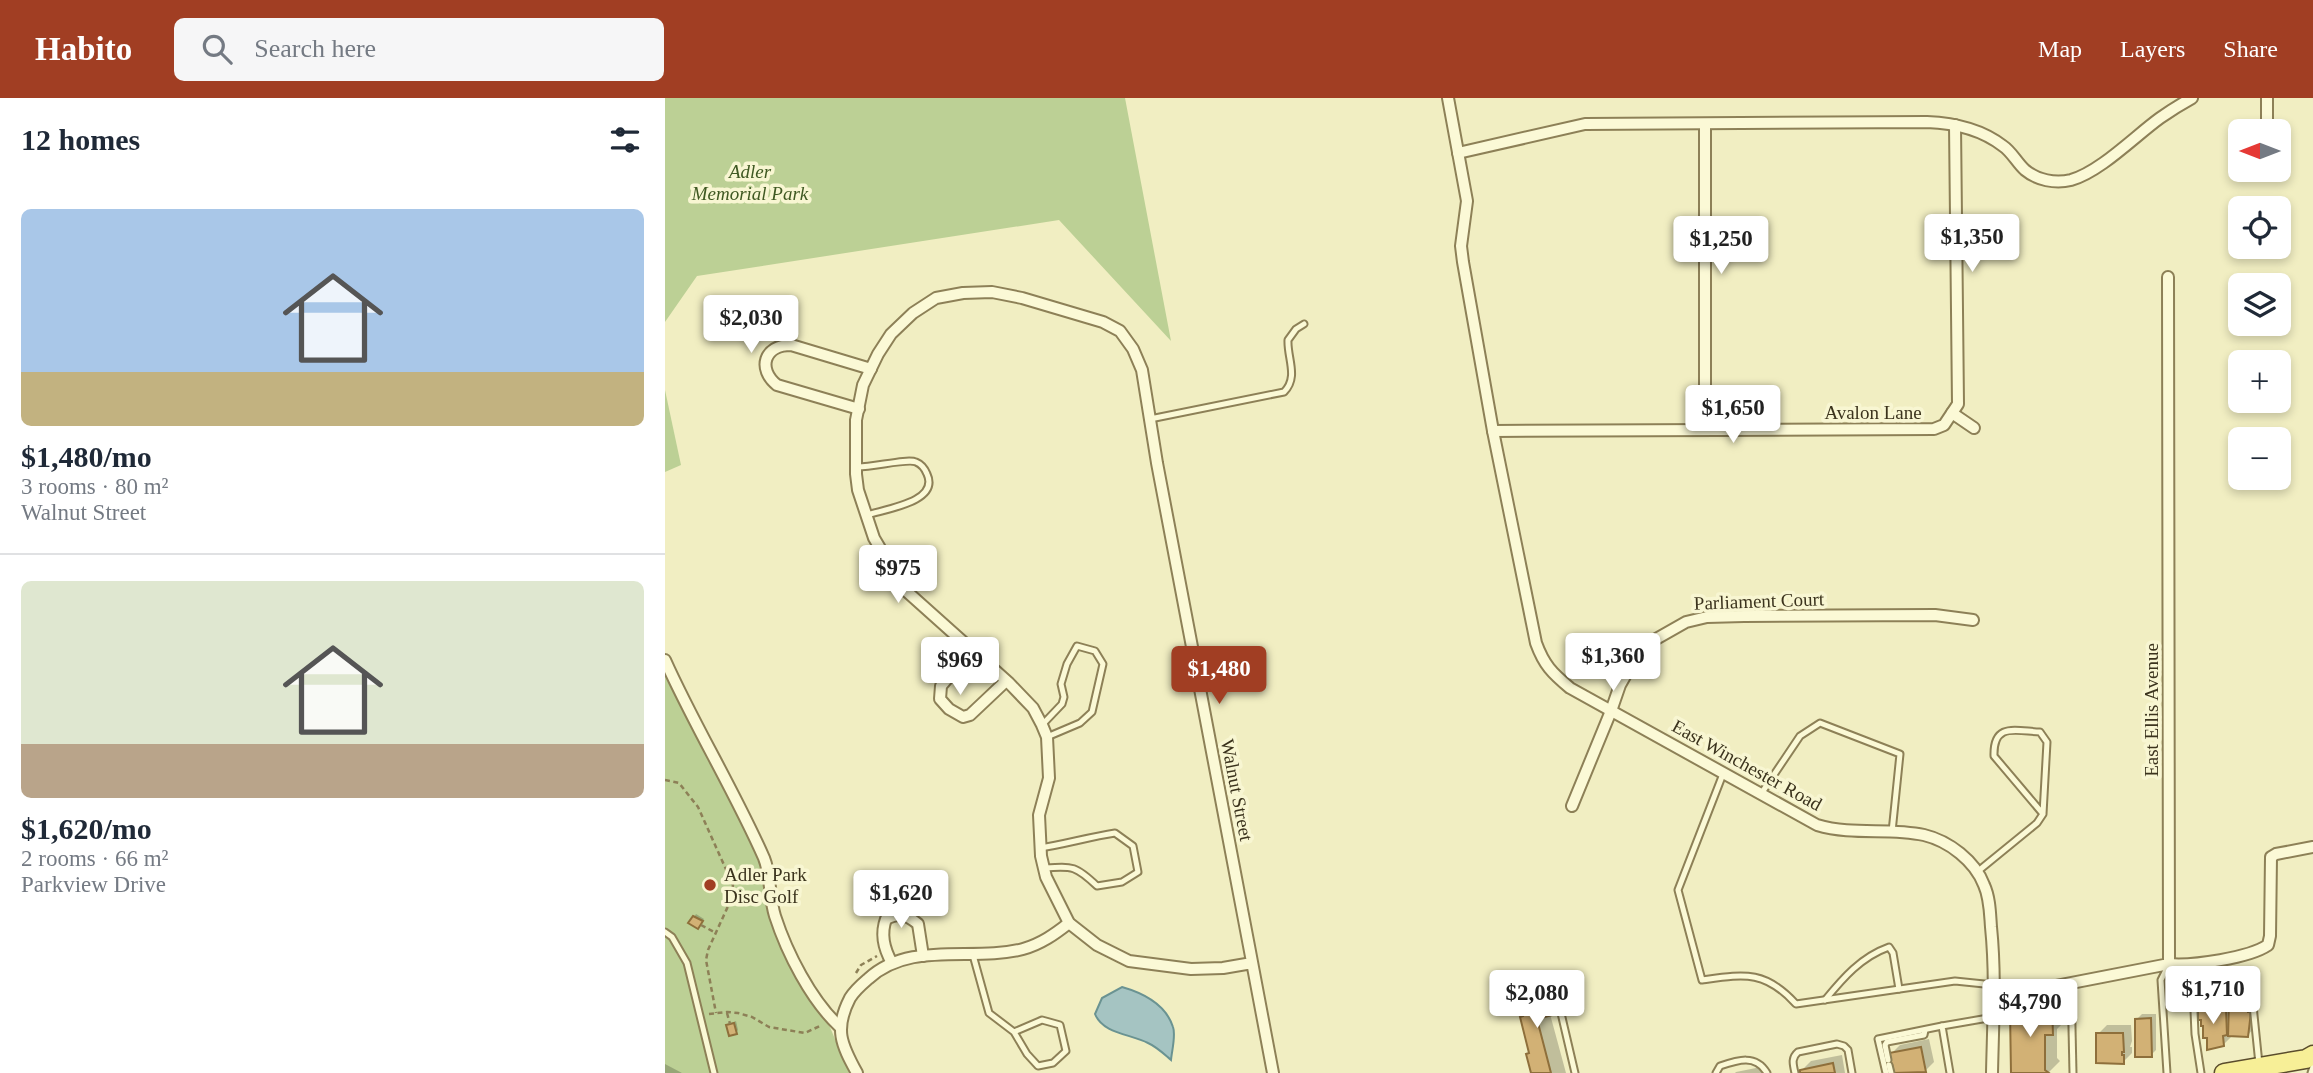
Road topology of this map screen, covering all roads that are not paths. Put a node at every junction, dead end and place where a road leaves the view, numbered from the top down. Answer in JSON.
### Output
{"nodes":[{"id":1,"x":1448,"y":98,"type":"edge"},
{"id":2,"x":2192,"y":98,"type":"edge"},
{"id":3,"x":2267,"y":98,"type":"edge"},
{"id":4,"x":2267,"y":119,"type":"edge"},
{"id":5,"x":1705,"y":124,"type":"junction"},
{"id":6,"x":1955,"y":125,"type":"junction"},
{"id":7,"x":1458,"y":153,"type":"junction"},
{"id":8,"x":2168,"y":278,"type":"dead end"},
{"id":9,"x":1304,"y":324,"type":"dead end"},
{"id":10,"x":871,"y":369,"type":"junction"},
{"id":11,"x":859,"y":409,"type":"junction"},
{"id":12,"x":1952,"y":414,"type":"junction"},
{"id":13,"x":1150,"y":419,"type":"junction"},
{"id":14,"x":1974,"y":428,"type":"dead end"},
{"id":15,"x":1705,"y":429,"type":"junction"},
{"id":16,"x":1493,"y":431,"type":"junction"},
{"id":17,"x":856,"y":467,"type":"junction"},
{"id":18,"x":866,"y":515,"type":"junction"},
{"id":19,"x":1973,"y":620,"type":"dead end"},
{"id":20,"x":972,"y":650,"type":"junction"},
{"id":21,"x":665,"y":660,"type":"edge"},
{"id":22,"x":1006,"y":681,"type":"junction"},
{"id":23,"x":1611,"y":710,"type":"junction"},
{"id":24,"x":1042,"y":725,"type":"junction"},
{"id":25,"x":1047,"y":737,"type":"junction"},
{"id":26,"x":1724,"y":773,"type":"junction"},
{"id":27,"x":1761,"y":794,"type":"junction"},
{"id":28,"x":1572,"y":806,"type":"dead end"},
{"id":29,"x":2043,"y":814,"type":"junction"},
{"id":30,"x":1892,"y":832,"type":"junction"},
{"id":31,"x":2313,"y":847,"type":"edge"},
{"id":32,"x":1040,"y":848,"type":"junction"},
{"id":33,"x":1044,"y":868,"type":"junction"},
{"id":34,"x":1977,"y":872,"type":"junction"},
{"id":35,"x":1069,"y":923,"type":"junction"},
{"id":36,"x":665,"y":932,"type":"edge"},
{"id":37,"x":973,"y":954,"type":"junction"},
{"id":38,"x":923,"y":956,"type":"junction"},
{"id":39,"x":1252,"y":962,"type":"junction"},
{"id":40,"x":892,"y":963,"type":"junction"},
{"id":41,"x":2169,"y":964,"type":"junction"},
{"id":42,"x":2192,"y":964,"type":"junction"},
{"id":43,"x":2071,"y":983,"type":"junction"},
{"id":44,"x":2193,"y":983,"type":"junction"},
{"id":45,"x":1994,"y":985,"type":"junction"},
{"id":46,"x":1899,"y":989,"type":"junction"},
{"id":47,"x":1557,"y":996,"type":"dead end"},
{"id":48,"x":1994,"y":998,"type":"junction"},
{"id":49,"x":1825,"y":1000,"type":"junction"},
{"id":50,"x":1994,"y":1017,"type":"junction"},
{"id":51,"x":839,"y":1026,"type":"junction"},
{"id":52,"x":1942,"y":1026,"type":"junction"},
{"id":53,"x":1925,"y":1030,"type":"junction"},
{"id":54,"x":1014,"y":1032,"type":"junction"},
{"id":55,"x":2311,"y":1063,"type":"edge"},
{"id":56,"x":2261,"y":1069,"type":"edge"},
{"id":57,"x":1767,"y":1072,"type":"edge"},
{"id":58,"x":714,"y":1073,"type":"edge"},
{"id":59,"x":857,"y":1073,"type":"edge"},
{"id":60,"x":1273,"y":1073,"type":"edge"},
{"id":61,"x":1575,"y":1073,"type":"edge"},
{"id":62,"x":1716,"y":1073,"type":"edge"},
{"id":63,"x":1795,"y":1073,"type":"edge"},
{"id":64,"x":1852,"y":1073,"type":"edge"},
{"id":65,"x":1888,"y":1073,"type":"edge"},
{"id":66,"x":1951,"y":1073,"type":"edge"},
{"id":67,"x":1992,"y":1073,"type":"edge"},
{"id":68,"x":2073,"y":1073,"type":"edge"},
{"id":69,"x":2167,"y":1073,"type":"edge"},
{"id":70,"x":2201,"y":1073,"type":"edge"},
{"id":71,"x":2224,"y":1073,"type":"edge"},
{"id":72,"x":2230,"y":1073,"type":"edge"}],
"edges":[{"from":1,"to":7,"type":"street","name":"East Winchester Road"},
{"from":2,"to":6,"type":"street"},
{"from":3,"to":4,"type":"street"},
{"from":5,"to":6,"type":"street"},
{"from":5,"to":7,"type":"street"},
{"from":5,"to":15,"type":"street"},
{"from":6,"to":12,"type":"street"},
{"from":7,"to":16,"type":"street","name":"East Winchester Road"},
{"from":8,"to":41,"type":"street","name":"East Ellis Avenue"},
{"from":9,"to":13,"type":"lane"},
{"from":10,"to":11,"type":"street"},
{"from":10,"to":11,"type":"street"},
{"from":10,"to":13,"type":"street","name":"Walnut Street"},
{"from":11,"to":17,"type":"street"},
{"from":12,"to":14,"type":"street"},
{"from":12,"to":15,"type":"street","name":"Avalon Lane"},
{"from":13,"to":39,"type":"street","name":"Walnut Street"},
{"from":15,"to":16,"type":"street","name":"Avalon Lane"},
{"from":16,"to":23,"type":"street","name":"East Winchester Road"},
{"from":17,"to":18,"type":"street"},
{"from":17,"to":18,"type":"lane"},
{"from":18,"to":20,"type":"street"},
{"from":19,"to":23,"type":"street","name":"Parliament Court"},
{"from":20,"to":22,"type":"street"},
{"from":20,"to":22,"type":"street"},
{"from":21,"to":51,"type":"street"},
{"from":22,"to":24,"type":"street"},
{"from":23,"to":26,"type":"street","name":"East Winchester Road"},
{"from":23,"to":28,"type":"street","name":"Parliament Court"},
{"from":24,"to":25,"type":"street"},
{"from":24,"to":25,"type":"lane"},
{"from":25,"to":32,"type":"street"},
{"from":26,"to":27,"type":"street","name":"East Winchester Road"},
{"from":26,"to":49,"type":"lane"},
{"from":27,"to":30,"type":"street","name":"East Winchester Road"},
{"from":27,"to":30,"type":"lane"},
{"from":29,"to":29,"type":"lane"},
{"from":29,"to":34,"type":"lane"},
{"from":30,"to":34,"type":"street","name":"East Winchester Road"},
{"from":31,"to":42,"type":"street"},
{"from":32,"to":33,"type":"street"},
{"from":32,"to":33,"type":"lane"},
{"from":33,"to":35,"type":"street"},
{"from":34,"to":45,"type":"street","name":"East Winchester Road"},
{"from":35,"to":37,"type":"street"},
{"from":35,"to":39,"type":"street"},
{"from":36,"to":58,"type":"lane"},
{"from":37,"to":38,"type":"street"},
{"from":37,"to":54,"type":"lane"},
{"from":38,"to":40,"type":"street"},
{"from":38,"to":40,"type":"street"},
{"from":39,"to":60,"type":"street","name":"Walnut Street"},
{"from":40,"to":51,"type":"street"},
{"from":41,"to":42,"type":"street"},
{"from":41,"to":43,"type":"street"},
{"from":41,"to":69,"type":"lane"},
{"from":42,"to":44,"type":"lane"},
{"from":43,"to":48,"type":"street"},
{"from":43,"to":68,"type":"lane"},
{"from":44,"to":56,"type":"lane"},
{"from":44,"to":70,"type":"lane"},
{"from":45,"to":46,"type":"lane"},
{"from":45,"to":48,"type":"street","name":"East Winchester Road"},
{"from":46,"to":49,"type":"lane"},
{"from":46,"to":49,"type":"lane"},
{"from":47,"to":61,"type":"lane"},
{"from":48,"to":50,"type":"street","name":"East Winchester Road"},
{"from":50,"to":52,"type":"lane"},
{"from":50,"to":67,"type":"street","name":"East Winchester Road"},
{"from":51,"to":59,"type":"street"},
{"from":52,"to":53,"type":"lane"},
{"from":52,"to":66,"type":"lane"},
{"from":53,"to":65,"type":"lane"},
{"from":53,"to":65,"type":"lane"},
{"from":54,"to":54,"type":"lane"},
{"from":55,"to":56,"type":"main road"},
{"from":56,"to":72,"type":"main road"},
{"from":57,"to":62,"type":"lane"},
{"from":63,"to":64,"type":"lane"},
{"from":71,"to":72,"type":"main road"}]}
